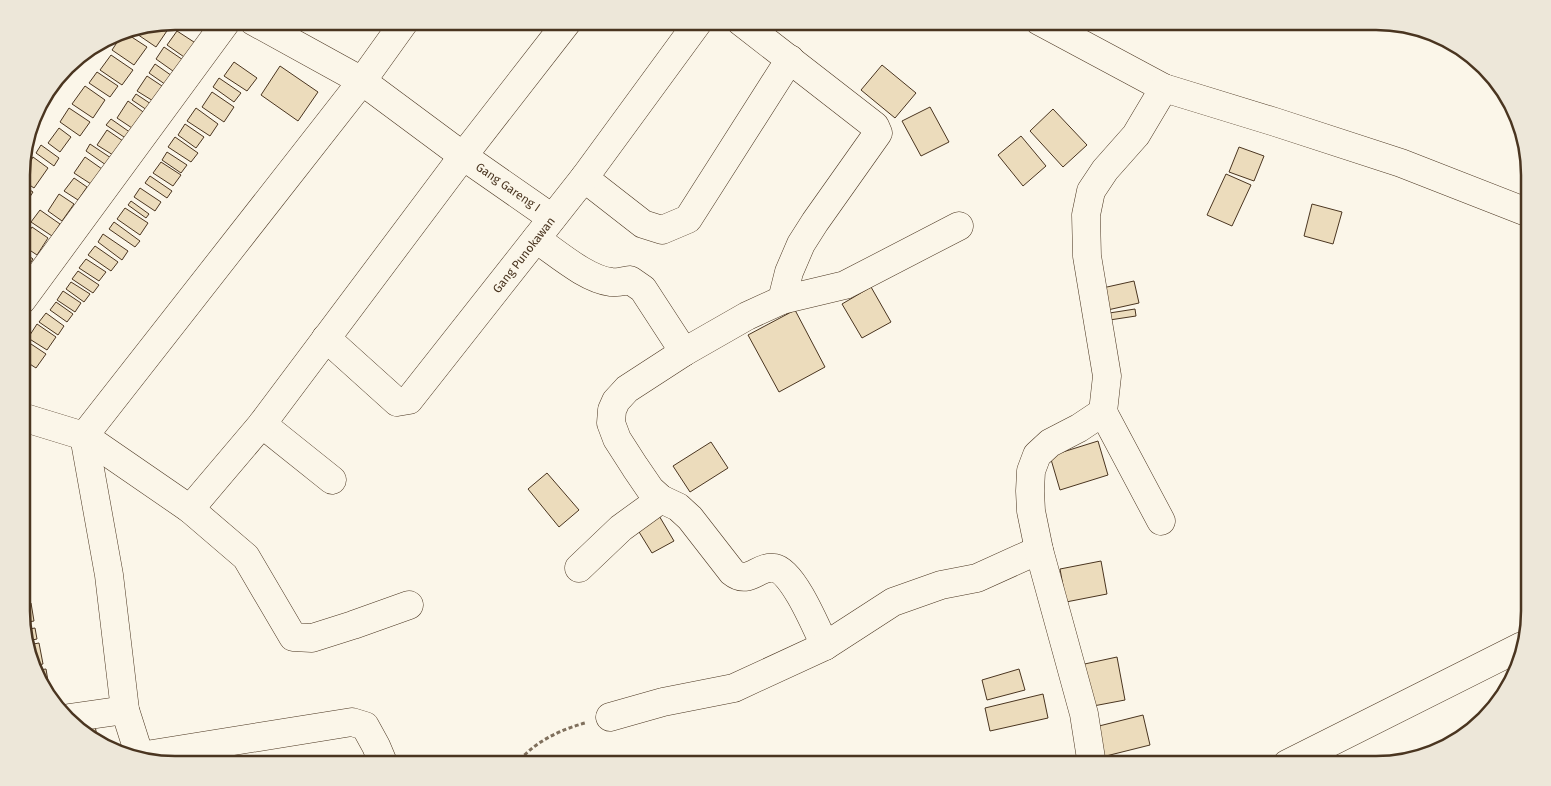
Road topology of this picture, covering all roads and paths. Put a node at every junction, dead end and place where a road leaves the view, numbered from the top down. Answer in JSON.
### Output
{"nodes":[{"id":1,"x":220,"y":30,"type":"edge"},
{"id":2,"x":269,"y":30,"type":"edge"},
{"id":3,"x":399,"y":30,"type":"edge"},
{"id":4,"x":561,"y":30,"type":"edge"},
{"id":5,"x":693,"y":30,"type":"edge"},
{"id":6,"x":752,"y":30,"type":"edge"},
{"id":7,"x":1077,"y":30,"type":"edge"},
{"id":8,"x":790,"y":59,"type":"junction"},
{"id":9,"x":362,"y":81,"type":"junction"},
{"id":10,"x":1164,"y":88,"type":"junction"},
{"id":11,"x":463,"y":156,"type":"junction"},
{"id":12,"x":584,"y":178,"type":"junction"},
{"id":13,"x":1521,"y":210,"type":"edge"},
{"id":14,"x":959,"y":226,"type":"dead end"},
{"id":15,"x":544,"y":229,"type":"junction"},
{"id":16,"x":30,"y":289,"type":"edge"},
{"id":17,"x":782,"y":300,"type":"junction"},
{"id":18,"x":326,"y":338,"type":"junction"},
{"id":19,"x":684,"y":352,"type":"junction"},
{"id":20,"x":1103,"y":412,"type":"junction"},
{"id":21,"x":30,"y":419,"type":"edge"},
{"id":22,"x":262,"y":424,"type":"junction"},
{"id":23,"x":84,"y":436,"type":"junction"},
{"id":24,"x":332,"y":480,"type":"dead end"},
{"id":25,"x":661,"y":499,"type":"junction"},
{"id":26,"x":190,"y":509,"type":"junction"},
{"id":27,"x":1161,"y":521,"type":"dead end"},
{"id":28,"x":1039,"y":550,"type":"junction"},
{"id":29,"x":579,"y":568,"type":"dead end"},
{"id":30,"x":409,"y":605,"type":"dead end"},
{"id":31,"x":825,"y":646,"type":"junction"},
{"id":32,"x":1516,"y":649,"type":"edge"},
{"id":33,"x":125,"y":710,"type":"junction"},
{"id":34,"x":610,"y":716,"type":"joint"},
{"id":35,"x":76,"y":717,"type":"edge"},
{"id":36,"x":138,"y":751,"type":"edge"},
{"id":37,"x":152,"y":754,"type":"edge"},
{"id":38,"x":380,"y":756,"type":"edge"},
{"id":39,"x":522,"y":756,"type":"edge"},
{"id":40,"x":1091,"y":756,"type":"edge"},
{"id":41,"x":1303,"y":756,"type":"edge"}],
"edges":[{"from":1,"to":16,"type":"street"},
{"from":2,"to":9,"type":"street","name":"Gang Gareng I"},
{"from":3,"to":9,"type":"street"},
{"from":4,"to":11,"type":"street"},
{"from":5,"to":12,"type":"street","name":"Gang Punokawan"},
{"from":6,"to":8,"type":"street"},
{"from":7,"to":10,"type":"street"},
{"from":8,"to":12,"type":"street"},
{"from":8,"to":17,"type":"street"},
{"from":9,"to":11,"type":"street","name":"Gang Gareng I"},
{"from":9,"to":23,"type":"street"},
{"from":10,"to":13,"type":"street"},
{"from":10,"to":20,"type":"street"},
{"from":11,"to":15,"type":"street","name":"Gang Gareng I"},
{"from":11,"to":18,"type":"street"},
{"from":12,"to":15,"type":"street","name":"Gang Punokawan"},
{"from":14,"to":17,"type":"street"},
{"from":15,"to":18,"type":"street","name":"Gang Punokawan"},
{"from":15,"to":19,"type":"street","name":"Gang Gareng I"},
{"from":17,"to":19,"type":"street"},
{"from":18,"to":22,"type":"street"},
{"from":19,"to":25,"type":"street"},
{"from":20,"to":27,"type":"street"},
{"from":20,"to":28,"type":"street"},
{"from":21,"to":23,"type":"street"},
{"from":22,"to":24,"type":"street"},
{"from":22,"to":26,"type":"street"},
{"from":23,"to":26,"type":"street"},
{"from":23,"to":33,"type":"street"},
{"from":25,"to":29,"type":"street"},
{"from":25,"to":31,"type":"street"},
{"from":26,"to":30,"type":"street"},
{"from":28,"to":31,"type":"street"},
{"from":28,"to":40,"type":"street"},
{"from":31,"to":34,"type":"street"},
{"from":32,"to":41,"type":"street"},
{"from":33,"to":35,"type":"street"},
{"from":33,"to":36,"type":"street"},
{"from":34,"to":39,"type":"path"},
{"from":37,"to":38,"type":"street"}]}
